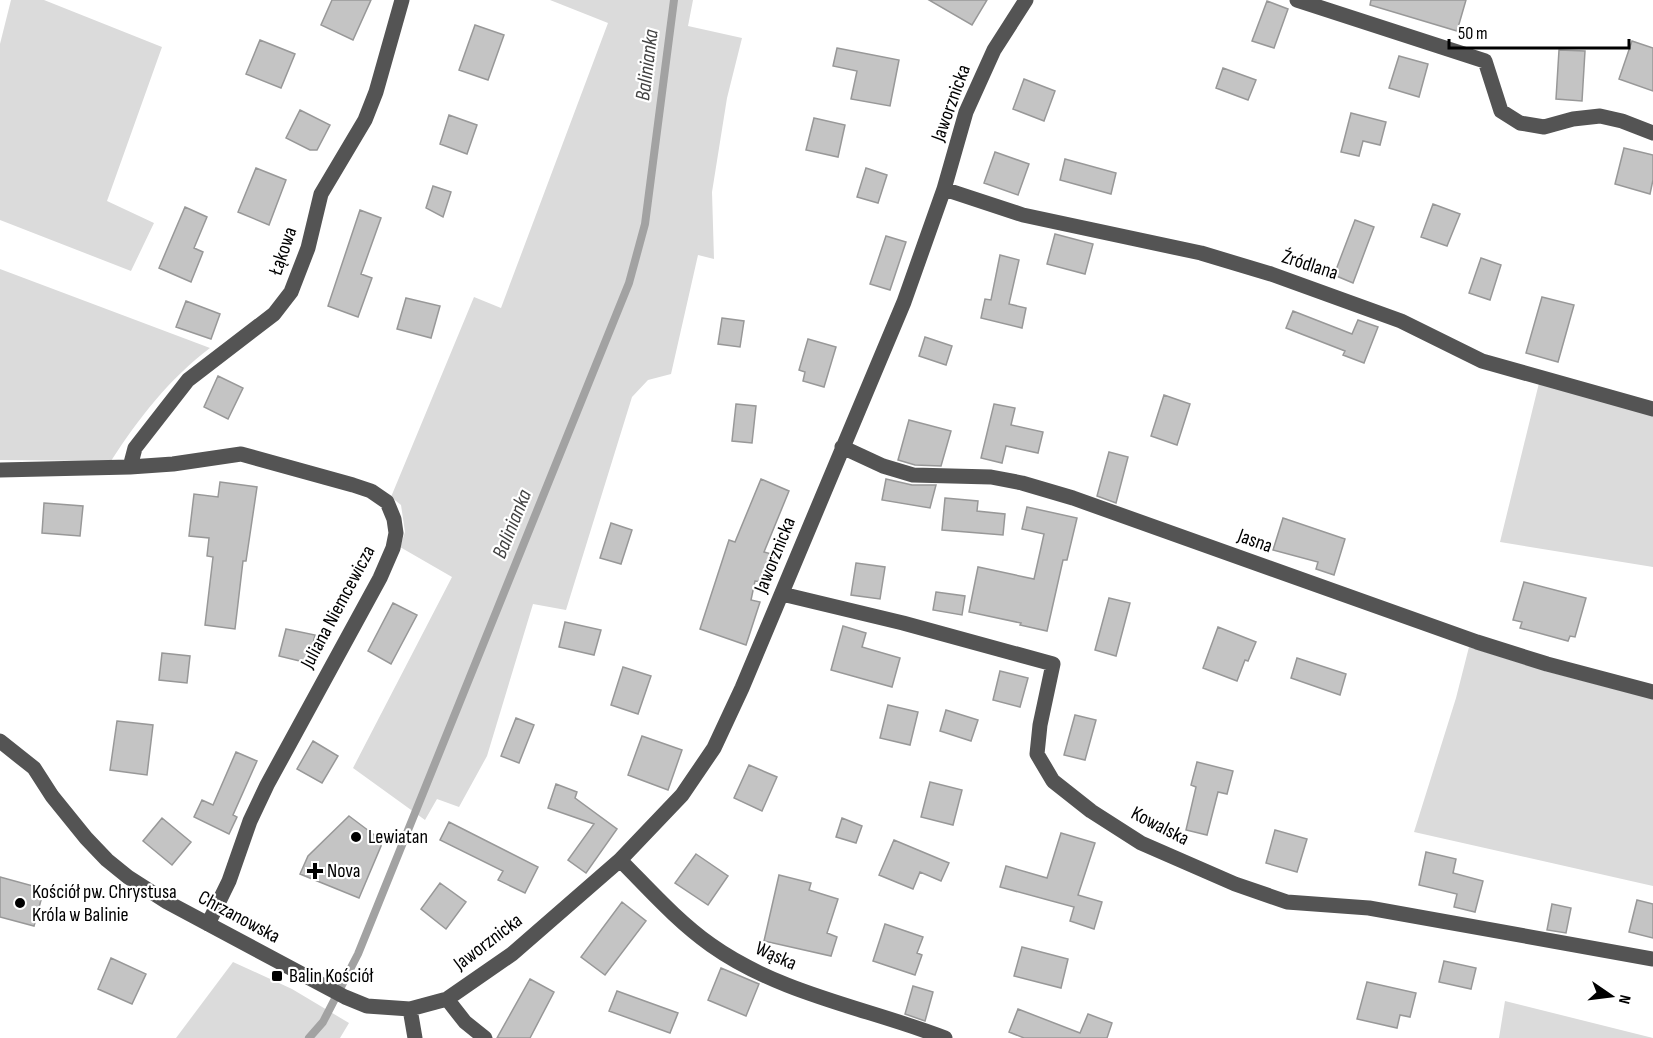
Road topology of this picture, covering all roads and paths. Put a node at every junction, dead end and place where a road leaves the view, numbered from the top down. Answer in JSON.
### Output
{"nodes":[{"id":1,"x":402,"y":0,"type":"edge"},
{"id":2,"x":1026,"y":0,"type":"edge"},
{"id":3,"x":1297,"y":0,"type":"edge"},
{"id":4,"x":1653,"y":133,"type":"edge"},
{"id":5,"x":944,"y":189,"type":"junction"},
{"id":6,"x":1653,"y":409,"type":"edge"},
{"id":7,"x":842,"y":447,"type":"junction"},
{"id":8,"x":130,"y":467,"type":"junction"},
{"id":9,"x":0,"y":470,"type":"edge"},
{"id":10,"x":782,"y":594,"type":"junction"},
{"id":11,"x":1653,"y":692,"type":"edge"},
{"id":12,"x":0,"y":741,"type":"edge"},
{"id":13,"x":620,"y":860,"type":"junction"},
{"id":14,"x":208,"y":924,"type":"junction"},
{"id":15,"x":1653,"y":959,"type":"edge"},
{"id":16,"x":447,"y":999,"type":"junction"},
{"id":17,"x":410,"y":1009,"type":"junction"},
{"id":18,"x":415,"y":1038,"type":"edge"},
{"id":19,"x":485,"y":1038,"type":"edge"},
{"id":20,"x":945,"y":1038,"type":"edge"}],
"edges":[{"from":1,"to":8,"type":"street","name":"Łąkowa"},
{"from":2,"to":5,"type":"street","name":"Jaworznicka"},
{"from":3,"to":4,"type":"street"},
{"from":5,"to":6,"type":"street","name":"Źródlana"},
{"from":5,"to":7,"type":"street","name":"Jaworznicka"},
{"from":7,"to":10,"type":"street","name":"Jaworznicka"},
{"from":7,"to":11,"type":"street","name":"Jasna"},
{"from":8,"to":9,"type":"street","name":"Juliana Niemcewicza"},
{"from":8,"to":14,"type":"street","name":"Juliana Niemcewicza"},
{"from":10,"to":13,"type":"street","name":"Jaworznicka"},
{"from":10,"to":15,"type":"street","name":"Kowalska"},
{"from":12,"to":14,"type":"street","name":"Chrzanowska"},
{"from":13,"to":16,"type":"street","name":"Jaworznicka"},
{"from":13,"to":20,"type":"street","name":"Wąska"},
{"from":14,"to":17,"type":"street","name":"Chrzanowska"},
{"from":16,"to":17,"type":"street","name":"Jaworznicka"},
{"from":16,"to":19,"type":"street"},
{"from":17,"to":18,"type":"street"}]}
